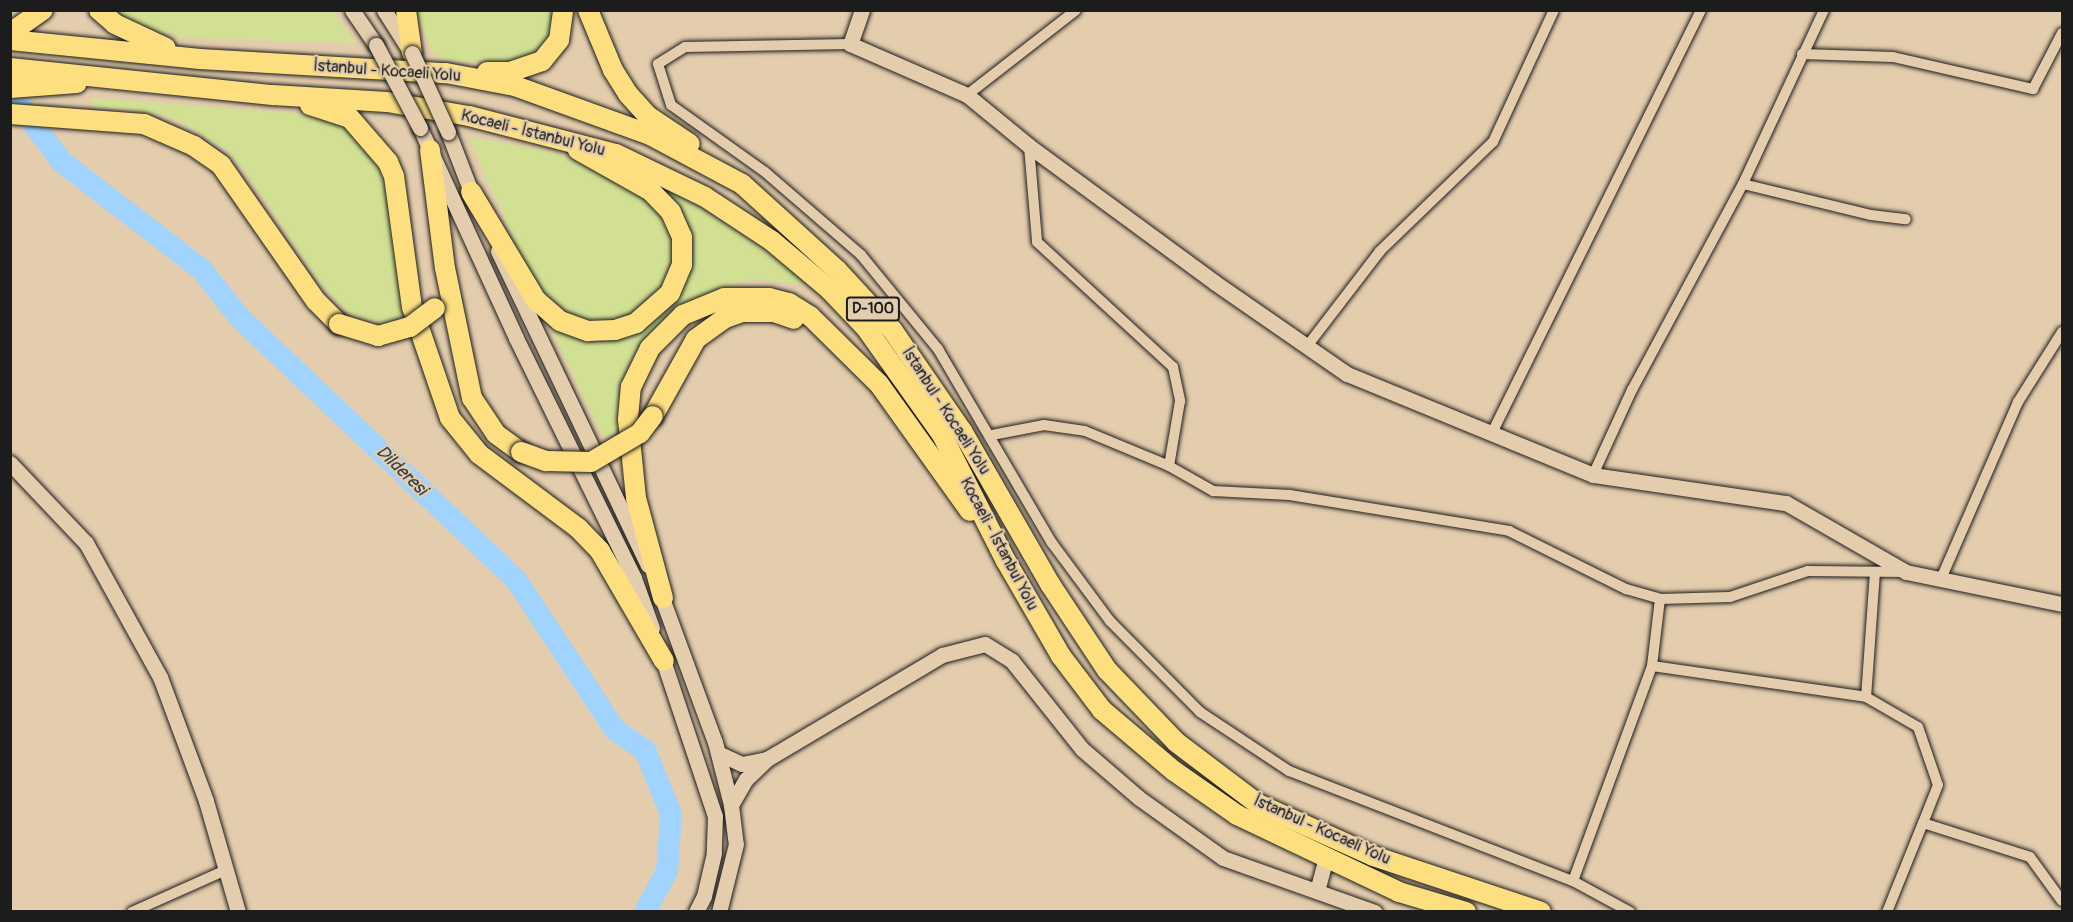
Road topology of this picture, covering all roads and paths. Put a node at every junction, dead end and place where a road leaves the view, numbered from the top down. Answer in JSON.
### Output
{"nodes":[{"id":1,"x":43,"y":10,"type":"edge"},
{"id":2,"x":99,"y":10,"type":"edge"},
{"id":3,"x":352,"y":10,"type":"edge"},
{"id":4,"x":384,"y":10,"type":"edge"},
{"id":5,"x":406,"y":10,"type":"edge"},
{"id":6,"x":563,"y":10,"type":"edge"},
{"id":7,"x":588,"y":10,"type":"edge"},
{"id":8,"x":862,"y":10,"type":"edge"},
{"id":9,"x":1076,"y":10,"type":"edge"},
{"id":10,"x":1554,"y":10,"type":"edge"},
{"id":11,"x":1701,"y":10,"type":"edge"},
{"id":12,"x":1824,"y":10,"type":"edge"},
{"id":13,"x":10,"y":33,"type":"edge"},
{"id":14,"x":2062,"y":33,"type":"edge"},
{"id":15,"x":10,"y":40,"type":"edge"},
{"id":16,"x":850,"y":44,"type":"junction"},
{"id":17,"x":412,"y":53,"type":"junction"},
{"id":18,"x":1803,"y":54,"type":"junction"},
{"id":19,"x":200,"y":59,"type":"junction"},
{"id":20,"x":10,"y":68,"type":"edge"},
{"id":21,"x":446,"y":73,"type":"junction"},
{"id":22,"x":38,"y":80,"type":"junction"},
{"id":23,"x":10,"y":88,"type":"edge"},
{"id":24,"x":273,"y":95,"type":"junction"},
{"id":25,"x":967,"y":95,"type":"junction"},
{"id":26,"x":10,"y":114,"type":"edge"},
{"id":27,"x":556,"y":136,"type":"junction"},
{"id":28,"x":1029,"y":146,"type":"junction"},
{"id":29,"x":430,"y":150,"type":"junction"},
{"id":30,"x":742,"y":184,"type":"junction"},
{"id":31,"x":1743,"y":184,"type":"junction"},
{"id":32,"x":471,"y":192,"type":"junction"},
{"id":33,"x":1906,"y":219,"type":"dead end"},
{"id":34,"x":445,"y":268,"type":"junction"},
{"id":35,"x":2062,"y":332,"type":"edge"},
{"id":36,"x":1308,"y":345,"type":"junction"},
{"id":37,"x":862,"y":367,"type":"junction"},
{"id":38,"x":1492,"y":433,"type":"junction"},
{"id":39,"x":992,"y":435,"type":"junction"},
{"id":40,"x":10,"y":463,"type":"edge"},
{"id":41,"x":1169,"y":466,"type":"junction"},
{"id":42,"x":1593,"y":475,"type":"junction"},
{"id":43,"x":1006,"y":561,"type":"junction"},
{"id":44,"x":1875,"y":572,"type":"junction"},
{"id":45,"x":1906,"y":572,"type":"junction"},
{"id":46,"x":1941,"y":579,"type":"junction"},
{"id":47,"x":663,"y":598,"type":"junction"},
{"id":48,"x":1660,"y":599,"type":"junction"},
{"id":49,"x":2062,"y":603,"type":"edge"},
{"id":50,"x":664,"y":661,"type":"junction"},
{"id":51,"x":1652,"y":666,"type":"junction"},
{"id":52,"x":1866,"y":697,"type":"junction"},
{"id":53,"x":718,"y":753,"type":"junction"},
{"id":54,"x":767,"y":759,"type":"junction"},
{"id":55,"x":731,"y":805,"type":"junction"},
{"id":56,"x":1923,"y":823,"type":"junction"},
{"id":57,"x":1326,"y":857,"type":"junction"},
{"id":58,"x":226,"y":870,"type":"junction"},
{"id":59,"x":1573,"y":880,"type":"junction"},
{"id":60,"x":1317,"y":891,"type":"junction"},
{"id":61,"x":2062,"y":900,"type":"edge"},
{"id":62,"x":1460,"y":909,"type":"edge"},
{"id":63,"x":132,"y":912,"type":"edge"},
{"id":64,"x":238,"y":912,"type":"edge"},
{"id":65,"x":696,"y":912,"type":"edge"},
{"id":66,"x":719,"y":912,"type":"edge"},
{"id":67,"x":1375,"y":912,"type":"edge"},
{"id":68,"x":1541,"y":912,"type":"edge"},
{"id":69,"x":1630,"y":912,"type":"edge"},
{"id":70,"x":1887,"y":912,"type":"edge"}],
"edges":[{"from":1,"to":13,"type":"highway"},
{"from":2,"to":19,"type":"highway"},
{"from":3,"to":29,"type":"main road","bridge":true},
{"from":4,"to":17,"type":"main road"},
{"from":5,"to":17,"type":"highway"},
{"from":6,"to":21,"type":"highway"},
{"from":7,"to":30,"type":"highway"},
{"from":8,"to":16,"type":"main road"},
{"from":9,"to":25,"type":"street"},
{"from":10,"to":36,"type":"street"},
{"from":11,"to":38,"type":"street"},
{"from":12,"to":18,"type":"street"},
{"from":14,"to":18,"type":"street"},
{"from":15,"to":19,"type":"highway","name":"İstanbul - Kocaeli Yolu","number":"D-100"},
{"from":16,"to":25,"type":"main road"},
{"from":16,"to":39,"type":"street"},
{"from":17,"to":32,"type":"main road","bridge":true},
{"from":18,"to":31,"type":"street"},
{"from":19,"to":21,"type":"highway","name":"İstanbul - Kocaeli Yolu","number":"D-100"},
{"from":20,"to":22,"type":"highway"},
{"from":21,"to":30,"type":"highway","name":"İstanbul - Kocaeli Yolu","number":"D-100"},
{"from":22,"to":23,"type":"highway"},
{"from":22,"to":24,"type":"highway","name":"Kocaeli - İstanbul Yolu"},
{"from":24,"to":27,"type":"highway","name":"Kocaeli - İstanbul Yolu"},
{"from":24,"to":50,"type":"highway"},
{"from":25,"to":28,"type":"main road"},
{"from":26,"to":34,"type":"highway","bridge":true},
{"from":27,"to":32,"type":"highway"},
{"from":27,"to":43,"type":"highway","name":"Kocaeli - İstanbul Yolu"},
{"from":28,"to":36,"type":"main road"},
{"from":28,"to":41,"type":"street"},
{"from":29,"to":34,"type":"highway"},
{"from":29,"to":50,"type":"main road"},
{"from":30,"to":68,"type":"highway","name":"İstanbul - Kocaeli Yolu","number":"D-100"},
{"from":31,"to":33,"type":"street"},
{"from":31,"to":42,"type":"street"},
{"from":32,"to":47,"type":"main road"},
{"from":34,"to":37,"type":"highway","bridge":true},
{"from":35,"to":46,"type":"street"},
{"from":36,"to":38,"type":"main road"},
{"from":37,"to":43,"type":"highway"},
{"from":37,"to":47,"type":"highway"},
{"from":38,"to":42,"type":"main road"},
{"from":39,"to":41,"type":"street"},
{"from":39,"to":59,"type":"street"},
{"from":40,"to":58,"type":"main road"},
{"from":41,"to":48,"type":"street"},
{"from":42,"to":45,"type":"main road"},
{"from":43,"to":57,"type":"highway","name":"Kocaeli - İstanbul Yolu"},
{"from":44,"to":45,"type":"street"},
{"from":44,"to":48,"type":"street"},
{"from":44,"to":52,"type":"street"},
{"from":45,"to":46,"type":"main road"},
{"from":46,"to":49,"type":"main road"},
{"from":47,"to":53,"type":"main road"},
{"from":48,"to":51,"type":"street"},
{"from":50,"to":65,"type":"main road"},
{"from":51,"to":52,"type":"street"},
{"from":51,"to":59,"type":"street"},
{"from":52,"to":56,"type":"street"},
{"from":53,"to":54,"type":"main road"},
{"from":53,"to":55,"type":"main road"},
{"from":54,"to":55,"type":"main road"},
{"from":54,"to":60,"type":"main road"},
{"from":55,"to":66,"type":"main road"},
{"from":56,"to":61,"type":"street"},
{"from":56,"to":70,"type":"street"},
{"from":57,"to":60,"type":"main road"},
{"from":57,"to":62,"type":"highway","name":"Kocaeli - İstanbul Yolu"},
{"from":58,"to":63,"type":"street"},
{"from":58,"to":64,"type":"main road"},
{"from":59,"to":69,"type":"street"},
{"from":60,"to":67,"type":"main road"}]}
